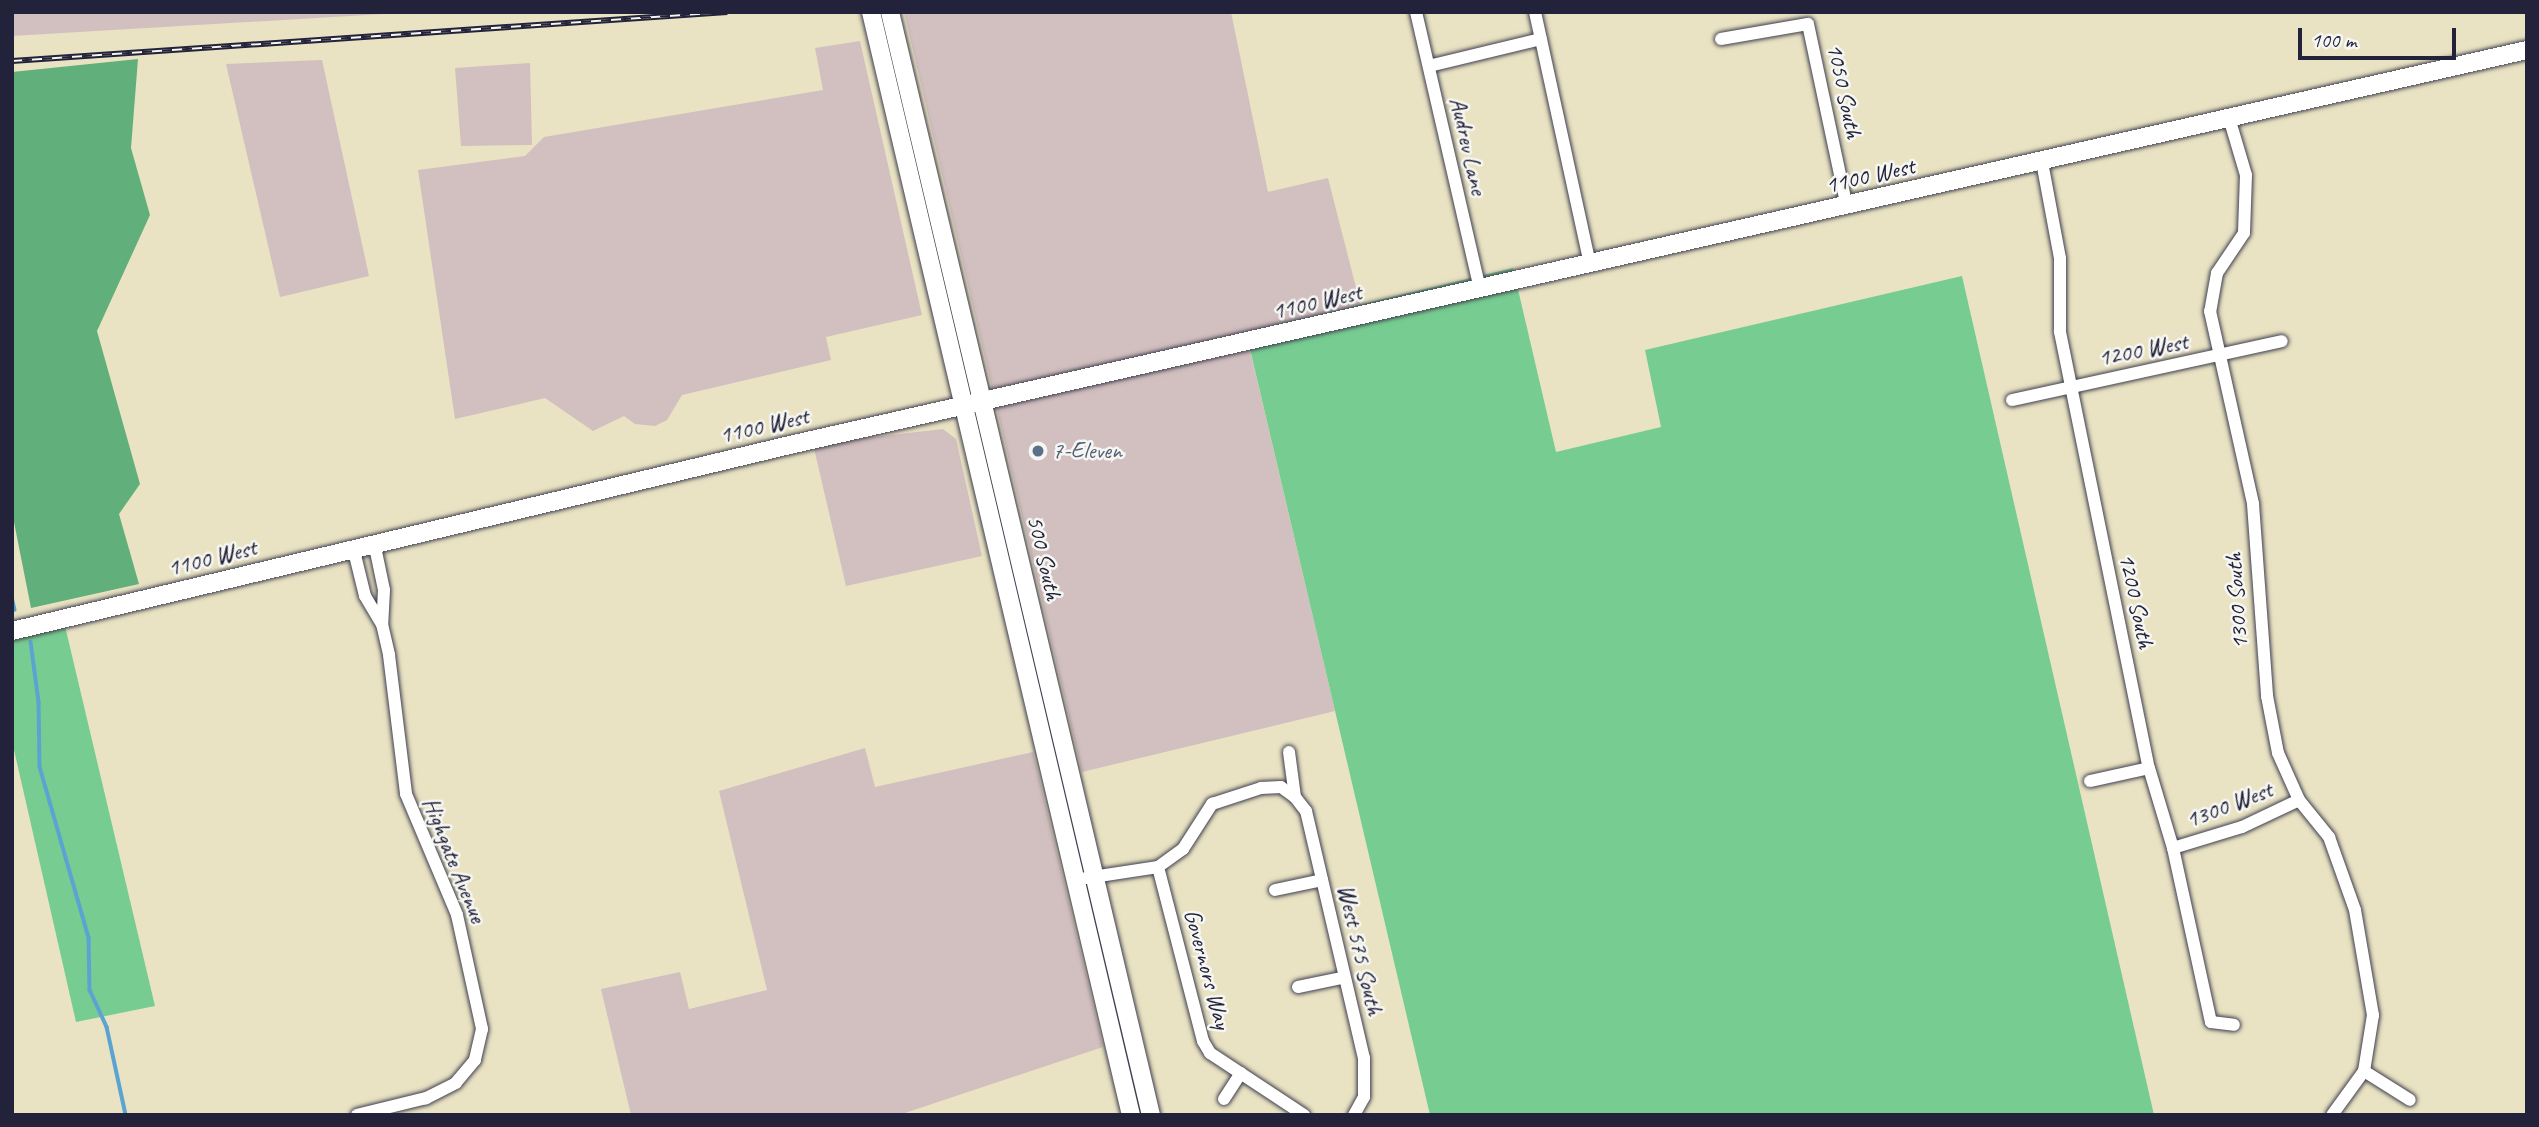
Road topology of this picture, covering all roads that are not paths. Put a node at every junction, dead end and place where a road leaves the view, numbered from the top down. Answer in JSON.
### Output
{"nodes":[{"id":1,"x":871,"y":12,"type":"edge"},
{"id":2,"x":891,"y":12,"type":"edge"},
{"id":3,"x":1416,"y":12,"type":"edge"},
{"id":4,"x":1535,"y":12,"type":"edge"},
{"id":5,"x":1541,"y":39,"type":"junction"},
{"id":6,"x":1720,"y":39,"type":"dead end"},
{"id":7,"x":2527,"y":50,"type":"edge"},
{"id":8,"x":1429,"y":66,"type":"junction"},
{"id":9,"x":2230,"y":121,"type":"junction"},
{"id":10,"x":2042,"y":162,"type":"junction"},
{"id":11,"x":1847,"y":206,"type":"junction"},
{"id":12,"x":1590,"y":264,"type":"junction"},
{"id":13,"x":1480,"y":289,"type":"junction"},
{"id":14,"x":2282,"y":341,"type":"dead end"},
{"id":15,"x":2221,"y":356,"type":"junction"},
{"id":16,"x":2070,"y":386,"type":"junction"},
{"id":17,"x":2012,"y":400,"type":"dead end"},
{"id":18,"x":981,"y":402,"type":"junction"},
{"id":19,"x":962,"y":406,"type":"junction"},
{"id":20,"x":374,"y":542,"type":"junction"},
{"id":21,"x":353,"y":547,"type":"junction"},
{"id":22,"x":382,"y":624,"type":"junction"},
{"id":23,"x":12,"y":631,"type":"edge"},
{"id":24,"x":1289,"y":752,"type":"dead end"},
{"id":25,"x":2148,"y":768,"type":"junction"},
{"id":26,"x":2090,"y":781,"type":"dead end"},
{"id":27,"x":1295,"y":797,"type":"junction"},
{"id":28,"x":2299,"y":800,"type":"junction"},
{"id":29,"x":2173,"y":848,"type":"junction"},
{"id":30,"x":1158,"y":867,"type":"junction"},
{"id":31,"x":1093,"y":876,"type":"junction"},
{"id":32,"x":1075,"y":880,"type":"junction"},
{"id":33,"x":1322,"y":880,"type":"junction"},
{"id":34,"x":1275,"y":890,"type":"dead end"},
{"id":35,"x":1342,"y":978,"type":"junction"},
{"id":36,"x":1298,"y":988,"type":"dead end"},
{"id":37,"x":2234,"y":1025,"type":"dead end"},
{"id":38,"x":2364,"y":1071,"type":"junction"},
{"id":39,"x":1241,"y":1073,"type":"junction"},
{"id":40,"x":1224,"y":1099,"type":"dead end"},
{"id":41,"x":2410,"y":1100,"type":"dead end"},
{"id":42,"x":357,"y":1115,"type":"edge"},
{"id":43,"x":1131,"y":1115,"type":"edge"},
{"id":44,"x":1151,"y":1115,"type":"edge"},
{"id":45,"x":1304,"y":1115,"type":"edge"},
{"id":46,"x":1354,"y":1115,"type":"edge"},
{"id":47,"x":2332,"y":1115,"type":"edge"}],
"edges":[{"from":1,"to":19,"type":"street","name":"500 South"},
{"from":2,"to":18,"type":"street","name":"500 South"},
{"from":3,"to":8,"type":"street","name":"Audrev Lane"},
{"from":4,"to":5,"type":"street"},
{"from":5,"to":8,"type":"street"},
{"from":5,"to":12,"type":"street"},
{"from":6,"to":11,"type":"street","name":"1050 South"},
{"from":7,"to":9,"type":"street","name":"1100 West"},
{"from":8,"to":13,"type":"street","name":"Audrev Lane"},
{"from":9,"to":10,"type":"street","name":"1100 West"},
{"from":9,"to":15,"type":"street","name":"1300 South"},
{"from":10,"to":11,"type":"street","name":"1100 West"},
{"from":10,"to":16,"type":"street","name":"1200 South"},
{"from":11,"to":12,"type":"street","name":"1100 West"},
{"from":12,"to":13,"type":"street","name":"1100 West"},
{"from":13,"to":18,"type":"street","name":"1100 West"},
{"from":14,"to":15,"type":"street","name":"1200 West"},
{"from":15,"to":16,"type":"street","name":"1200 West"},
{"from":15,"to":28,"type":"street","name":"1300 South"},
{"from":16,"to":17,"type":"street","name":"1200 West"},
{"from":16,"to":25,"type":"street","name":"1200 South"},
{"from":18,"to":19,"type":"street","name":"1100 West"},
{"from":18,"to":31,"type":"street","name":"500 South"},
{"from":19,"to":20,"type":"street","name":"1100 West"},
{"from":19,"to":32,"type":"street","name":"500 South"},
{"from":20,"to":21,"type":"street","name":"1100 West"},
{"from":20,"to":22,"type":"street","name":"Highgate Avenue"},
{"from":21,"to":22,"type":"street","name":"Highgate Avenue"},
{"from":21,"to":23,"type":"street","name":"1100 West"},
{"from":22,"to":42,"type":"street","name":"Highgate Avenue"},
{"from":24,"to":27,"type":"street","name":"West 575 South"},
{"from":25,"to":26,"type":"street"},
{"from":25,"to":29,"type":"street","name":"1200 South"},
{"from":27,"to":30,"type":"street"},
{"from":27,"to":33,"type":"street","name":"West 575 South"},
{"from":28,"to":29,"type":"street","name":"1300 West"},
{"from":28,"to":38,"type":"street","name":"1300 South"},
{"from":29,"to":37,"type":"street","name":"1200 South"},
{"from":30,"to":31,"type":"street"},
{"from":30,"to":39,"type":"street","name":"Governors Way"},
{"from":31,"to":32,"type":"street"},
{"from":31,"to":44,"type":"street","name":"500 South"},
{"from":32,"to":43,"type":"street","name":"500 South"},
{"from":33,"to":34,"type":"street"},
{"from":33,"to":35,"type":"street","name":"West 575 South"},
{"from":35,"to":36,"type":"street"},
{"from":35,"to":46,"type":"street","name":"West 575 South"},
{"from":38,"to":41,"type":"street"},
{"from":38,"to":47,"type":"street"},
{"from":39,"to":40,"type":"street"},
{"from":39,"to":45,"type":"street","name":"Governors Way"}]}
